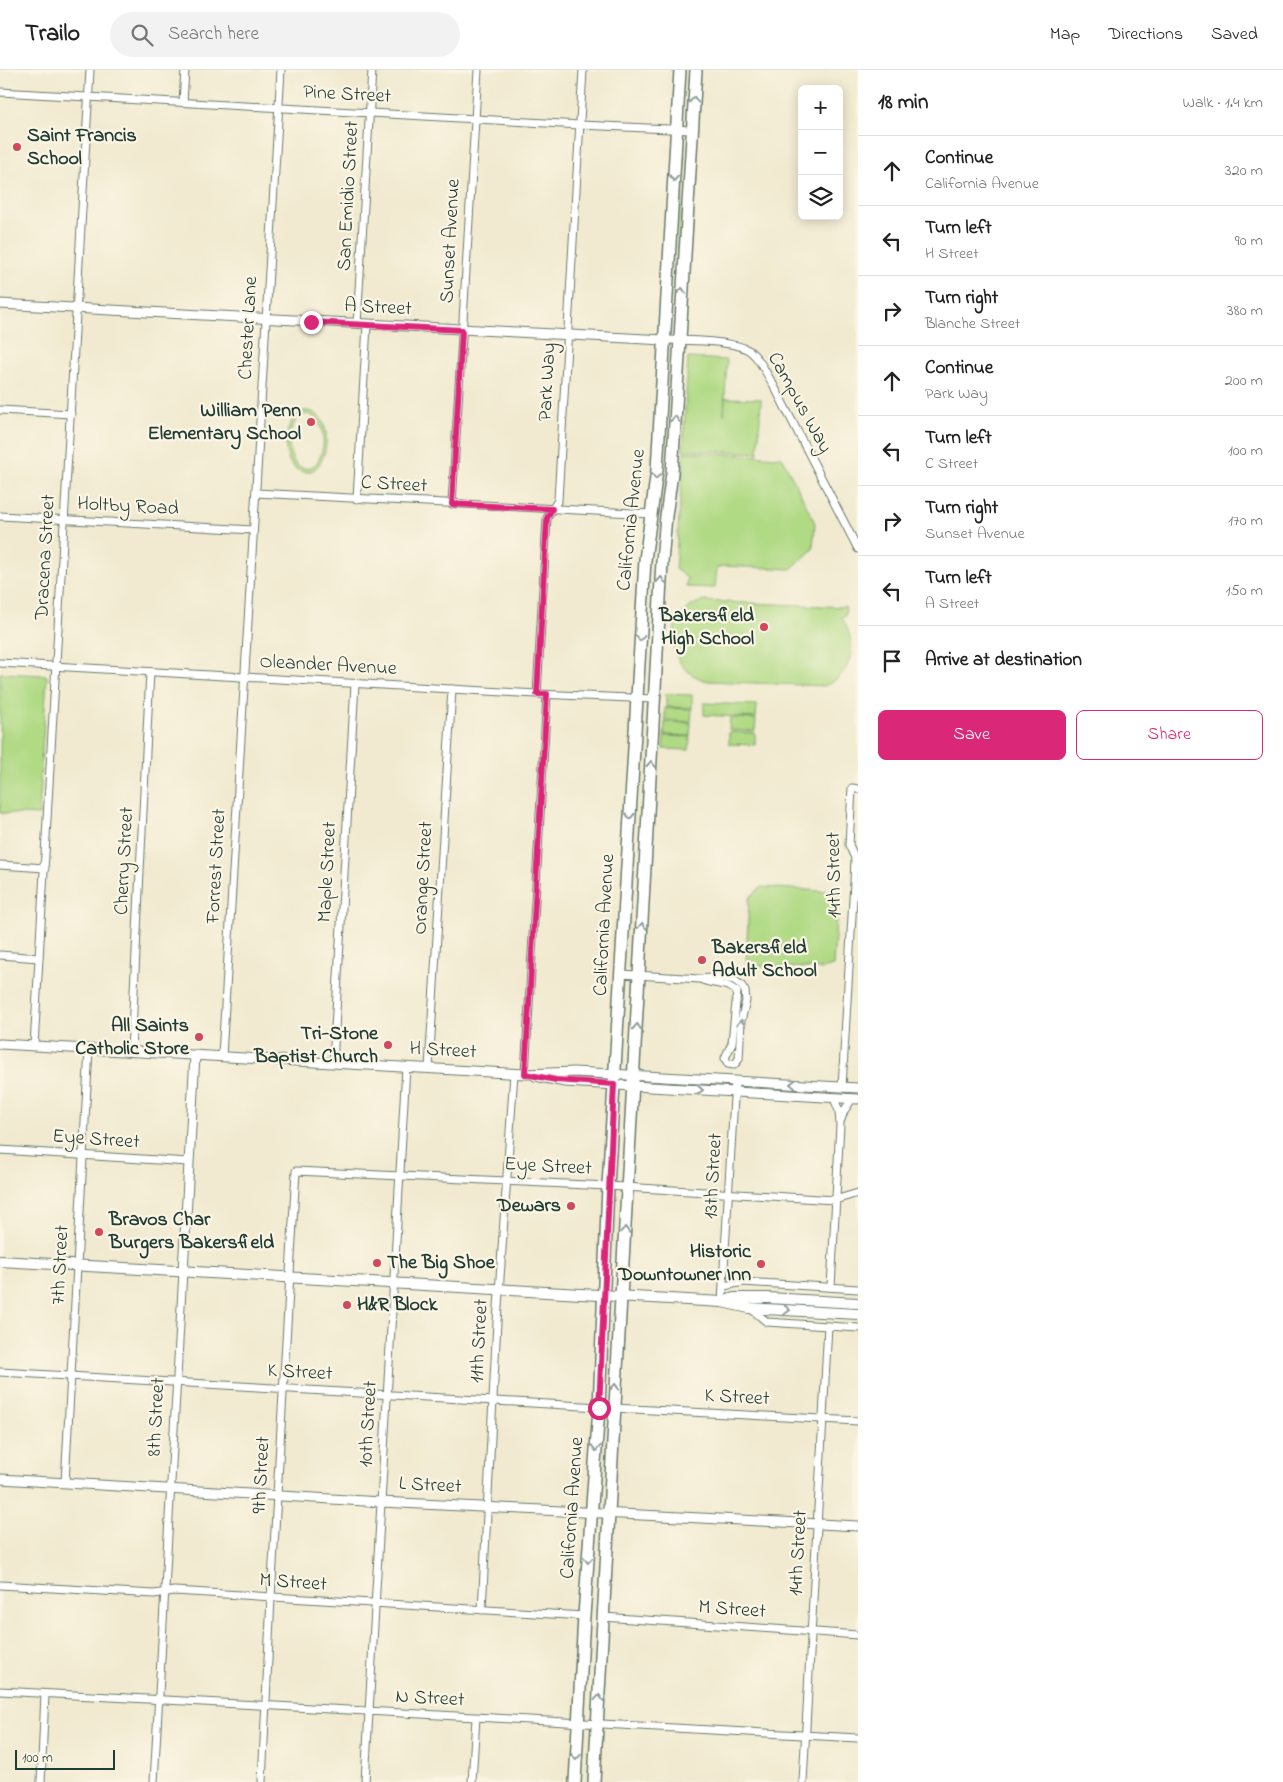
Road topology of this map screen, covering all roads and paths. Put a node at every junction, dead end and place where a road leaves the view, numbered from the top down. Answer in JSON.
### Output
{"nodes":[{"id":1,"x":90,"y":70,"type":"edge"},
{"id":2,"x":185,"y":70,"type":"edge"},
{"id":3,"x":281,"y":70,"type":"edge"},
{"id":4,"x":372,"y":70,"type":"edge"},
{"id":5,"x":478,"y":70,"type":"edge"},
{"id":6,"x":583,"y":70,"type":"edge"},
{"id":7,"x":680,"y":70,"type":"edge"},
{"id":8,"x":696,"y":70,"type":"edge"},
{"id":9,"x":0,"y":92,"type":"edge"},
{"id":10,"x":89,"y":97,"type":"junction"},
{"id":11,"x":183,"y":102,"type":"junction"},
{"id":12,"x":278,"y":108,"type":"junction"},
{"id":13,"x":370,"y":113,"type":"junction"},
{"id":14,"x":475,"y":119,"type":"junction"},
{"id":15,"x":580,"y":125,"type":"junction"},
{"id":16,"x":677,"y":129,"type":"junction"},
{"id":17,"x":692,"y":130,"type":"junction"},
{"id":18,"x":0,"y":304,"type":"edge"},
{"id":19,"x":77,"y":308,"type":"junction"},
{"id":20,"x":266,"y":319,"type":"junction"},
{"id":21,"x":357,"y":324,"type":"junction"},
{"id":22,"x":367,"y":325,"type":"junction"},
{"id":23,"x":462,"y":330,"type":"junction"},
{"id":24,"x":567,"y":336,"type":"junction"},
{"id":25,"x":664,"y":340,"type":"junction"},
{"id":26,"x":679,"y":340,"type":"junction"},
{"id":27,"x":0,"y":410,"type":"edge"},
{"id":28,"x":71,"y":414,"type":"junction"},
{"id":29,"x":256,"y":493,"type":"junction"},
{"id":30,"x":357,"y":499,"type":"junction"},
{"id":31,"x":452,"y":504,"type":"junction"},
{"id":32,"x":552,"y":509,"type":"junction"},
{"id":33,"x":651,"y":514,"type":"junction"},
{"id":34,"x":0,"y":516,"type":"edge"},
{"id":35,"x":64,"y":520,"type":"junction"},
{"id":36,"x":253,"y":530,"type":"junction"},
{"id":37,"x":858,"y":549,"type":"edge"},
{"id":38,"x":0,"y":663,"type":"edge"},
{"id":39,"x":56,"y":666,"type":"junction"},
{"id":40,"x":150,"y":672,"type":"junction"},
{"id":41,"x":244,"y":677,"type":"junction"},
{"id":42,"x":355,"y":684,"type":"junction"},
{"id":43,"x":452,"y":689,"type":"junction"},
{"id":44,"x":537,"y":694,"type":"junction"},
{"id":45,"x":547,"y":694,"type":"junction"},
{"id":46,"x":636,"y":698,"type":"junction"},
{"id":47,"x":654,"y":699,"type":"junction"},
{"id":48,"x":855,"y":788,"type":"edge"},
{"id":49,"x":0,"y":865,"type":"edge"},
{"id":50,"x":45,"y":868,"type":"junction"},
{"id":51,"x":0,"y":956,"type":"edge"},
{"id":52,"x":39,"y":958,"type":"junction"},
{"id":53,"x":621,"y":974,"type":"junction"},
{"id":54,"x":640,"y":975,"type":"junction"},
{"id":55,"x":700,"y":979,"type":"junction"},
{"id":56,"x":0,"y":1044,"type":"edge"},
{"id":57,"x":34,"y":1046,"type":"junction"},
{"id":58,"x":90,"y":1049,"type":"junction"},
{"id":59,"x":131,"y":1051,"type":"junction"},
{"id":60,"x":195,"y":1055,"type":"junction"},
{"id":61,"x":222,"y":1056,"type":"junction"},
{"id":62,"x":333,"y":1063,"type":"junction"},
{"id":63,"x":406,"y":1067,"type":"junction"},
{"id":64,"x":429,"y":1068,"type":"junction"},
{"id":65,"x":514,"y":1073,"type":"junction"},
{"id":66,"x":525,"y":1074,"type":"junction"},
{"id":67,"x":615,"y":1079,"type":"junction"},
{"id":68,"x":634,"y":1081,"type":"junction"},
{"id":69,"x":735,"y":1081,"type":"junction"},
{"id":70,"x":842,"y":1087,"type":"junction"},
{"id":71,"x":858,"y":1088,"type":"edge"},
{"id":72,"x":734,"y":1092,"type":"junction"},
{"id":73,"x":792,"y":1095,"type":"junction"},
{"id":74,"x":834,"y":1098,"type":"junction"},
{"id":75,"x":855,"y":1099,"type":"edge"},
{"id":76,"x":840,"y":1125,"type":"junction"},
{"id":77,"x":0,"y":1150,"type":"edge"},
{"id":78,"x":84,"y":1155,"type":"junction"},
{"id":79,"x":190,"y":1162,"type":"junction"},
{"id":80,"x":296,"y":1171,"type":"joint"},
{"id":81,"x":400,"y":1175,"type":"junction"},
{"id":82,"x":507,"y":1181,"type":"junction"},
{"id":83,"x":608,"y":1186,"type":"junction"},
{"id":84,"x":627,"y":1188,"type":"junction"},
{"id":85,"x":858,"y":1193,"type":"edge"},
{"id":86,"x":729,"y":1194,"type":"junction"},
{"id":87,"x":835,"y":1200,"type":"junction"},
{"id":88,"x":0,"y":1261,"type":"edge"},
{"id":89,"x":77,"y":1266,"type":"junction"},
{"id":90,"x":183,"y":1272,"type":"junction"},
{"id":91,"x":289,"y":1277,"type":"junction"},
{"id":92,"x":394,"y":1283,"type":"junction"},
{"id":93,"x":724,"y":1286,"type":"junction"},
{"id":94,"x":831,"y":1288,"type":"junction"},
{"id":95,"x":499,"y":1289,"type":"junction"},
{"id":96,"x":858,"y":1289,"type":"edge"},
{"id":97,"x":604,"y":1295,"type":"junction"},
{"id":98,"x":620,"y":1296,"type":"junction"},
{"id":99,"x":722,"y":1302,"type":"junction"},
{"id":100,"x":858,"y":1303,"type":"edge"},
{"id":101,"x":749,"y":1308,"type":"junction"},
{"id":102,"x":858,"y":1314,"type":"edge"},
{"id":103,"x":828,"y":1326,"type":"junction"},
{"id":104,"x":858,"y":1328,"type":"edge"},
{"id":105,"x":0,"y":1372,"type":"edge"},
{"id":106,"x":71,"y":1376,"type":"junction"},
{"id":107,"x":177,"y":1383,"type":"junction"},
{"id":108,"x":283,"y":1389,"type":"junction"},
{"id":109,"x":387,"y":1395,"type":"junction"},
{"id":110,"x":493,"y":1401,"type":"junction"},
{"id":111,"x":599,"y":1407,"type":"junction"},
{"id":112,"x":614,"y":1408,"type":"junction"},
{"id":113,"x":823,"y":1419,"type":"junction"},
{"id":114,"x":858,"y":1421,"type":"edge"},
{"id":115,"x":0,"y":1479,"type":"edge"},
{"id":116,"x":65,"y":1483,"type":"junction"},
{"id":117,"x":171,"y":1489,"type":"junction"},
{"id":118,"x":277,"y":1495,"type":"junction"},
{"id":119,"x":381,"y":1502,"type":"junction"},
{"id":120,"x":487,"y":1507,"type":"junction"},
{"id":121,"x":591,"y":1512,"type":"junction"},
{"id":122,"x":608,"y":1512,"type":"junction"},
{"id":123,"x":817,"y":1524,"type":"junction"},
{"id":124,"x":858,"y":1526,"type":"edge"},
{"id":125,"x":0,"y":1585,"type":"edge"},
{"id":126,"x":165,"y":1592,"type":"junction"},
{"id":127,"x":271,"y":1598,"type":"junction"},
{"id":128,"x":376,"y":1604,"type":"junction"},
{"id":129,"x":482,"y":1610,"type":"junction"},
{"id":130,"x":584,"y":1616,"type":"junction"},
{"id":131,"x":603,"y":1617,"type":"junction"},
{"id":132,"x":811,"y":1632,"type":"junction"},
{"id":133,"x":858,"y":1635,"type":"edge"},
{"id":134,"x":0,"y":1691,"type":"edge"},
{"id":135,"x":45,"y":1694,"type":"junction"},
{"id":136,"x":159,"y":1700,"type":"junction"},
{"id":137,"x":266,"y":1706,"type":"junction"},
{"id":138,"x":370,"y":1712,"type":"junction"},
{"id":139,"x":476,"y":1718,"type":"junction"},
{"id":140,"x":578,"y":1723,"type":"junction"},
{"id":141,"x":597,"y":1724,"type":"junction"},
{"id":142,"x":805,"y":1736,"type":"junction"},
{"id":143,"x":858,"y":1738,"type":"edge"},
{"id":144,"x":41,"y":1782,"type":"edge"},
{"id":145,"x":154,"y":1782,"type":"edge"},
{"id":146,"x":262,"y":1782,"type":"edge"},
{"id":147,"x":365,"y":1782,"type":"edge"},
{"id":148,"x":472,"y":1782,"type":"edge"},
{"id":149,"x":575,"y":1782,"type":"edge"},
{"id":150,"x":594,"y":1782,"type":"edge"},
{"id":151,"x":803,"y":1782,"type":"edge"}],
"edges":[{"from":1,"to":10,"type":"street","name":"Dracena Street"},
{"from":2,"to":11,"type":"street"},
{"from":3,"to":12,"type":"street","name":"Chester Lane"},
{"from":4,"to":13,"type":"street","name":"San Emidio Street"},
{"from":5,"to":14,"type":"street","name":"Sunset Avenue"},
{"from":6,"to":15,"type":"street","name":"Park Way"},
{"from":7,"to":16,"type":"main road","name":"California Avenue"},
{"from":17,"to":8,"type":"main road","name":"California Avenue","one_way":true},
{"from":9,"to":10,"type":"street","name":"Pine Street"},
{"from":10,"to":11,"type":"street","name":"Pine Street"},
{"from":10,"to":19,"type":"street","name":"Dracena Street"},
{"from":11,"to":12,"type":"street","name":"Pine Street"},
{"from":12,"to":13,"type":"street","name":"Pine Street"},
{"from":12,"to":20,"type":"street","name":"Chester Lane"},
{"from":13,"to":14,"type":"street","name":"Pine Street"},
{"from":13,"to":21,"type":"street","name":"San Emidio Street"},
{"from":14,"to":15,"type":"street","name":"Pine Street"},
{"from":14,"to":23,"type":"street","name":"Sunset Avenue"},
{"from":15,"to":16,"type":"street","name":"Pine Street"},
{"from":15,"to":24,"type":"street","name":"Park Way"},
{"from":16,"to":17,"type":"street","name":"Pine Street"},
{"from":16,"to":25,"type":"main road","name":"California Avenue","one_way":true},
{"from":26,"to":17,"type":"main road","name":"California Avenue","one_way":true},
{"from":18,"to":19,"type":"street","name":"A Street"},
{"from":19,"to":20,"type":"street","name":"A Street"},
{"from":19,"to":28,"type":"street","name":"Dracena Street"},
{"from":20,"to":21,"type":"street","name":"A Street"},
{"from":20,"to":29,"type":"street","name":"Chester Lane"},
{"from":21,"to":22,"type":"street","name":"A Street"},
{"from":22,"to":23,"type":"street","name":"A Street"},
{"from":22,"to":30,"type":"street"},
{"from":23,"to":24,"type":"street","name":"A Street"},
{"from":23,"to":31,"type":"street","name":"Sunset Avenue"},
{"from":24,"to":25,"type":"street","name":"A Street"},
{"from":24,"to":32,"type":"street","name":"Park Way"},
{"from":25,"to":26,"type":"street","name":"Campus Way"},
{"from":25,"to":33,"type":"main road","name":"California Avenue","one_way":true},
{"from":26,"to":37,"type":"street","name":"Campus Way"},
{"from":47,"to":26,"type":"main road","name":"California Avenue","one_way":true},
{"from":27,"to":28,"type":"street"},
{"from":28,"to":35,"type":"street","name":"Dracena Street"},
{"from":29,"to":30,"type":"street","name":"C Street"},
{"from":29,"to":36,"type":"street","name":"Chester Lane"},
{"from":30,"to":31,"type":"street","name":"C Street"},
{"from":31,"to":32,"type":"street","name":"C Street"},
{"from":32,"to":33,"type":"street","name":"C Street"},
{"from":32,"to":44,"type":"street","name":"Park Way"},
{"from":33,"to":46,"type":"main road","name":"California Avenue","one_way":true},
{"from":34,"to":35,"type":"street","name":"Holtby Road"},
{"from":35,"to":36,"type":"street","name":"Holtby Road"},
{"from":35,"to":39,"type":"street","name":"Dracena Street"},
{"from":36,"to":41,"type":"street","name":"Chester Lane"},
{"from":38,"to":39,"type":"street","name":"Oleander Avenue"},
{"from":39,"to":40,"type":"street","name":"Oleander Avenue"},
{"from":39,"to":50,"type":"street","name":"Dracena Street"},
{"from":40,"to":41,"type":"street","name":"Oleander Avenue"},
{"from":40,"to":59,"type":"street","name":"Cherry Street"},
{"from":41,"to":42,"type":"street","name":"Oleander Avenue"},
{"from":41,"to":61,"type":"street","name":"Forrest Street"},
{"from":42,"to":43,"type":"street","name":"Oleander Avenue"},
{"from":42,"to":62,"type":"street","name":"Maple Street"},
{"from":43,"to":44,"type":"street","name":"Oleander Avenue"},
{"from":43,"to":64,"type":"street","name":"Orange Street"},
{"from":44,"to":45,"type":"street","name":"Oleander Avenue"},
{"from":45,"to":46,"type":"street","name":"Oleander Avenue"},
{"from":45,"to":66,"type":"street"},
{"from":46,"to":47,"type":"street","name":"Oleander Avenue"},
{"from":46,"to":53,"type":"main road","name":"California Avenue","one_way":true},
{"from":54,"to":47,"type":"main road","name":"California Avenue","one_way":true},
{"from":48,"to":70,"type":"street","name":"14th Street"},
{"from":49,"to":50,"type":"street"},
{"from":50,"to":52,"type":"street","name":"Dracena Street"},
{"from":51,"to":52,"type":"street"},
{"from":52,"to":57,"type":"street","name":"Dracena Street"},
{"from":53,"to":54,"type":"street"},
{"from":53,"to":67,"type":"main road","name":"California Avenue"},
{"from":54,"to":55,"type":"street"},
{"from":68,"to":54,"type":"main road","name":"California Avenue","one_way":true},
{"from":55,"to":55,"type":"street","one_way":true},
{"from":56,"to":57,"type":"street","name":"H Street"},
{"from":57,"to":58,"type":"street","name":"H Street"},
{"from":58,"to":59,"type":"street","name":"H Street"},
{"from":58,"to":78,"type":"street","name":"7th Street"},
{"from":59,"to":60,"type":"street","name":"H Street"},
{"from":60,"to":61,"type":"street","name":"H Street"},
{"from":60,"to":79,"type":"street","name":"8th Street"},
{"from":61,"to":62,"type":"street","name":"H Street"},
{"from":62,"to":63,"type":"street","name":"H Street"},
{"from":63,"to":64,"type":"street","name":"H Street"},
{"from":63,"to":81,"type":"street","name":"10th Street"},
{"from":64,"to":65,"type":"street","name":"H Street"},
{"from":65,"to":66,"type":"street","name":"H Street"},
{"from":65,"to":82,"type":"street","name":"11th Street"},
{"from":66,"to":67,"type":"street","name":"H Street"},
{"from":67,"to":68,"type":"street","name":"H Street"},
{"from":67,"to":83,"type":"main road","name":"California Avenue"},
{"from":68,"to":69,"type":"street","name":"H Street"},
{"from":68,"to":72,"type":"street","name":"H Street","one_way":true},
{"from":68,"to":84,"type":"main road","name":"California Avenue"},
{"from":70,"to":69,"type":"street","name":"H Street","one_way":true},
{"from":69,"to":72,"type":"street","name":"13th Street"},
{"from":70,"to":71,"type":"street","name":"H Street"},
{"from":70,"to":73,"type":"street"},
{"from":72,"to":73,"type":"street","name":"H Street"},
{"from":72,"to":86,"type":"street","name":"13th Street"},
{"from":73,"to":74,"type":"street","name":"H Street"},
{"from":74,"to":75,"type":"street","name":"H Street"},
{"from":74,"to":76,"type":"street"},
{"from":75,"to":76,"type":"street"},
{"from":76,"to":87,"type":"street"},
{"from":77,"to":78,"type":"street","name":"Eye Street"},
{"from":78,"to":79,"type":"street","name":"Eye Street"},
{"from":78,"to":89,"type":"street","name":"7th Street"},
{"from":79,"to":90,"type":"street","name":"8th Street"},
{"from":80,"to":81,"type":"street","name":"Eye Street"},
{"from":80,"to":91,"type":"street","name":"9th Street"},
{"from":81,"to":82,"type":"street","name":"Eye Street"},
{"from":81,"to":92,"type":"street","name":"10th Street"},
{"from":82,"to":83,"type":"street","name":"Eye Street"},
{"from":82,"to":95,"type":"street","name":"11th Street"},
{"from":83,"to":84,"type":"street","name":"Eye Street"},
{"from":83,"to":97,"type":"main road","name":"California Avenue"},
{"from":84,"to":86,"type":"street","name":"Eye Street"},
{"from":98,"to":84,"type":"main road","name":"California Avenue","one_way":true},
{"from":85,"to":87,"type":"street","name":"Eye Street"},
{"from":86,"to":87,"type":"street","name":"Eye Street"},
{"from":86,"to":93,"type":"street","name":"13th Street"},
{"from":87,"to":94,"type":"street"},
{"from":88,"to":89,"type":"main road"},
{"from":89,"to":90,"type":"main road"},
{"from":89,"to":106,"type":"street","name":"7th Street"},
{"from":90,"to":91,"type":"main road"},
{"from":90,"to":107,"type":"street","name":"8th Street"},
{"from":91,"to":92,"type":"main road"},
{"from":91,"to":108,"type":"street","name":"9th Street"},
{"from":92,"to":95,"type":"main road"},
{"from":92,"to":109,"type":"street","name":"10th Street"},
{"from":93,"to":94,"type":"street"},
{"from":93,"to":99,"type":"street","name":"13th Street"},
{"from":94,"to":96,"type":"street"},
{"from":95,"to":97,"type":"main road"},
{"from":95,"to":110,"type":"street","name":"11th Street"},
{"from":97,"to":98,"type":"main road"},
{"from":97,"to":111,"type":"main road","name":"California Avenue"},
{"from":98,"to":99,"type":"main road"},
{"from":112,"to":98,"type":"main road","name":"California Avenue","one_way":true},
{"from":99,"to":100,"type":"main road"},
{"from":99,"to":101,"type":"main road"},
{"from":101,"to":102,"type":"main road","one_way":true},
{"from":101,"to":103,"type":"street"},
{"from":103,"to":104,"type":"street"},
{"from":103,"to":113,"type":"street","name":"14th Street"},
{"from":105,"to":106,"type":"street","name":"K Street"},
{"from":106,"to":107,"type":"street","name":"K Street"},
{"from":106,"to":116,"type":"street","name":"7th Street"},
{"from":107,"to":108,"type":"street","name":"K Street"},
{"from":107,"to":117,"type":"street","name":"8th Street"},
{"from":108,"to":109,"type":"street","name":"K Street"},
{"from":108,"to":118,"type":"street","name":"9th Street"},
{"from":109,"to":110,"type":"street","name":"K Street"},
{"from":109,"to":119,"type":"street","name":"10th Street"},
{"from":110,"to":111,"type":"street","name":"K Street"},
{"from":110,"to":120,"type":"street","name":"11th Street"},
{"from":111,"to":121,"type":"main road","name":"California Avenue","one_way":true},
{"from":112,"to":113,"type":"street","name":"K Street"},
{"from":112,"to":122,"type":"main road","name":"California Avenue"},
{"from":113,"to":114,"type":"street","name":"K Street"},
{"from":113,"to":123,"type":"street","name":"14th Street"},
{"from":115,"to":116,"type":"street","name":"L Street"},
{"from":116,"to":117,"type":"street","name":"L Street"},
{"from":117,"to":118,"type":"street","name":"L Street"},
{"from":117,"to":126,"type":"street","name":"8th Street"},
{"from":118,"to":119,"type":"street","name":"L Street"},
{"from":118,"to":127,"type":"street","name":"9th Street"},
{"from":119,"to":120,"type":"street","name":"L Street"},
{"from":119,"to":128,"type":"street","name":"10th Street"},
{"from":120,"to":121,"type":"street","name":"L Street"},
{"from":120,"to":129,"type":"street","name":"11th Street"},
{"from":121,"to":122,"type":"street","name":"L Street"},
{"from":121,"to":130,"type":"main road","name":"California Avenue","one_way":true},
{"from":122,"to":123,"type":"street","name":"L Street"},
{"from":122,"to":131,"type":"main road","name":"California Avenue"},
{"from":123,"to":124,"type":"street","name":"L Street"},
{"from":123,"to":132,"type":"street","name":"14th Street"},
{"from":125,"to":126,"type":"street","name":"M Street"},
{"from":126,"to":127,"type":"street","name":"M Street"},
{"from":126,"to":136,"type":"street","name":"8th Street"},
{"from":127,"to":128,"type":"street","name":"M Street"},
{"from":127,"to":137,"type":"street","name":"9th Street"},
{"from":128,"to":129,"type":"street","name":"M Street"},
{"from":128,"to":138,"type":"street","name":"10th Street"},
{"from":129,"to":130,"type":"street","name":"M Street"},
{"from":130,"to":140,"type":"main road","name":"California Avenue"},
{"from":131,"to":132,"type":"street","name":"M Street"},
{"from":141,"to":131,"type":"main road","name":"California Avenue","one_way":true},
{"from":132,"to":133,"type":"street","name":"M Street"},
{"from":132,"to":142,"type":"street","name":"14th Street"},
{"from":134,"to":135,"type":"street","name":"N Street"},
{"from":135,"to":136,"type":"street","name":"N Street"},
{"from":135,"to":144,"type":"street"},
{"from":136,"to":137,"type":"street","name":"N Street"},
{"from":136,"to":145,"type":"street","name":"8th Street"},
{"from":137,"to":138,"type":"street","name":"N Street"},
{"from":137,"to":146,"type":"street","name":"9th Street"},
{"from":138,"to":139,"type":"street","name":"N Street"},
{"from":138,"to":147,"type":"street","name":"10th Street"},
{"from":139,"to":140,"type":"street","name":"N Street"},
{"from":139,"to":148,"type":"street"},
{"from":140,"to":141,"type":"street","name":"N Street"},
{"from":140,"to":149,"type":"main road","name":"California Avenue","one_way":true},
{"from":141,"to":142,"type":"street","name":"N Street"},
{"from":141,"to":150,"type":"main road","name":"California Avenue"},
{"from":142,"to":143,"type":"street","name":"N Street"},
{"from":142,"to":151,"type":"street","name":"14th Street"}]}
